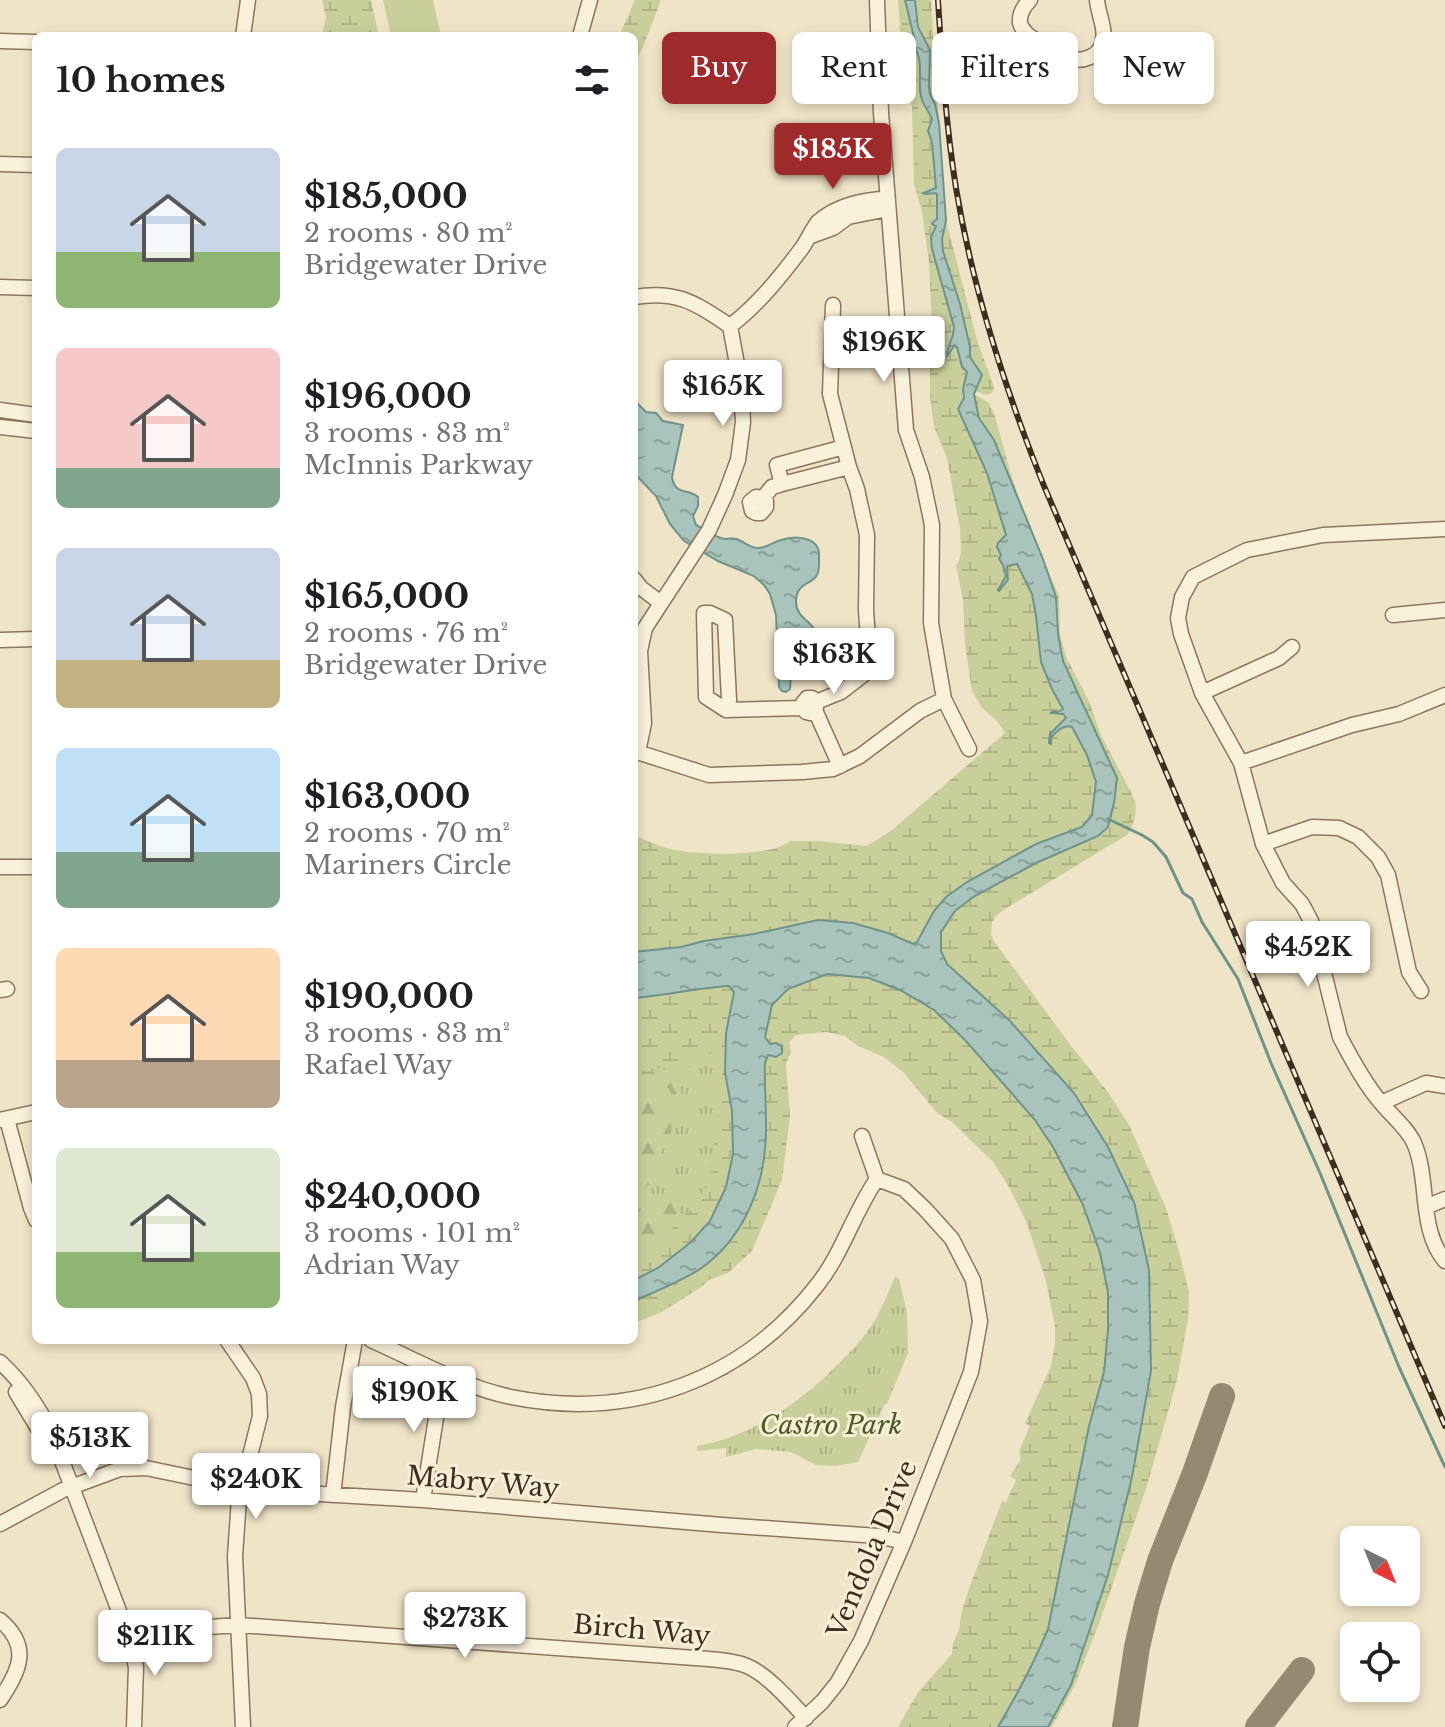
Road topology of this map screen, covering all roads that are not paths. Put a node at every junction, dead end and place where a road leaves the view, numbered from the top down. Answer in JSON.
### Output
{"nodes":[{"id":1,"x":248,"y":0,"type":"edge"},
{"id":2,"x":590,"y":0,"type":"edge"},
{"id":3,"x":877,"y":0,"type":"edge"},
{"id":4,"x":1030,"y":0,"type":"edge"},
{"id":5,"x":1097,"y":0,"type":"edge"},
{"id":6,"x":244,"y":32,"type":"edge"},
{"id":7,"x":581,"y":32,"type":"edge"},
{"id":8,"x":0,"y":41,"type":"edge"},
{"id":9,"x":32,"y":42,"type":"edge"},
{"id":10,"x":0,"y":164,"type":"edge"},
{"id":11,"x":32,"y":165,"type":"edge"},
{"id":12,"x":888,"y":204,"type":"junction"},
{"id":13,"x":0,"y":287,"type":"edge"},
{"id":14,"x":32,"y":288,"type":"edge"},
{"id":15,"x":638,"y":296,"type":"edge"},
{"id":16,"x":833,"y":305,"type":"dead end"},
{"id":17,"x":730,"y":326,"type":"junction"},
{"id":18,"x":0,"y":410,"type":"edge"},
{"id":19,"x":32,"y":414,"type":"edge"},
{"id":20,"x":0,"y":427,"type":"edge"},
{"id":21,"x":32,"y":431,"type":"edge"},
{"id":22,"x":844,"y":447,"type":"junction"},
{"id":23,"x":849,"y":467,"type":"junction"},
{"id":24,"x":782,"y":484,"type":"junction"},
{"id":25,"x":726,"y":492,"type":"junction"},
{"id":26,"x":1445,"y":529,"type":"edge"},
{"id":27,"x":638,"y":584,"type":"edge"},
{"id":28,"x":661,"y":603,"type":"junction"},
{"id":29,"x":1445,"y":610,"type":"edge"},
{"id":30,"x":1393,"y":615,"type":"dead end"},
{"id":31,"x":32,"y":639,"type":"edge"},
{"id":32,"x":0,"y":640,"type":"edge"},
{"id":33,"x":1292,"y":647,"type":"dead end"},
{"id":34,"x":1202,"y":693,"type":"junction"},
{"id":35,"x":1445,"y":695,"type":"edge"},
{"id":36,"x":944,"y":699,"type":"junction"},
{"id":37,"x":811,"y":708,"type":"junction"},
{"id":38,"x":726,"y":710,"type":"junction"},
{"id":39,"x":638,"y":744,"type":"edge"},
{"id":40,"x":969,"y":749,"type":"dead end"},
{"id":41,"x":638,"y":752,"type":"edge"},
{"id":42,"x":1241,"y":763,"type":"junction"},
{"id":43,"x":836,"y":767,"type":"junction"},
{"id":44,"x":1263,"y":844,"type":"junction"},
{"id":45,"x":32,"y":864,"type":"edge"},
{"id":46,"x":0,"y":867,"type":"edge"},
{"id":47,"x":1421,"y":991,"type":"dead end"},
{"id":48,"x":1445,"y":1086,"type":"edge"},
{"id":49,"x":1381,"y":1103,"type":"junction"},
{"id":50,"x":32,"y":1113,"type":"edge"},
{"id":51,"x":3,"y":1119,"type":"edge"},
{"id":52,"x":862,"y":1136,"type":"dead end"},
{"id":53,"x":877,"y":1179,"type":"junction"},
{"id":54,"x":1445,"y":1199,"type":"edge"},
{"id":55,"x":1426,"y":1207,"type":"junction"},
{"id":56,"x":32,"y":1210,"type":"edge"},
{"id":57,"x":1445,"y":1261,"type":"edge"},
{"id":58,"x":230,"y":1344,"type":"edge"},
{"id":59,"x":354,"y":1344,"type":"edge"},
{"id":60,"x":379,"y":1344,"type":"edge"},
{"id":61,"x":0,"y":1362,"type":"edge"},
{"id":62,"x":0,"y":1374,"type":"edge"},
{"id":63,"x":443,"y":1374,"type":"junction"},
{"id":64,"x":68,"y":1488,"type":"junction"},
{"id":65,"x":241,"y":1488,"type":"junction"},
{"id":66,"x":333,"y":1495,"type":"junction"},
{"id":67,"x":423,"y":1500,"type":"junction"},
{"id":68,"x":0,"y":1524,"type":"edge"},
{"id":69,"x":904,"y":1542,"type":"junction"},
{"id":70,"x":0,"y":1620,"type":"edge"},
{"id":71,"x":239,"y":1625,"type":"junction"},
{"id":72,"x":123,"y":1632,"type":"junction"},
{"id":73,"x":0,"y":1700,"type":"edge"},
{"id":74,"x":800,"y":1722,"type":"edge"},
{"id":75,"x":125,"y":1727,"type":"edge"},
{"id":76,"x":134,"y":1727,"type":"edge"},
{"id":77,"x":243,"y":1727,"type":"edge"}],
"edges":[{"from":1,"to":6,"type":"street"},
{"from":2,"to":7,"type":"street"},
{"from":3,"to":12,"type":"street"},
{"from":4,"to":5,"type":"street"},
{"from":8,"to":9,"type":"street"},
{"from":10,"to":11,"type":"street"},
{"from":12,"to":17,"type":"street"},
{"from":12,"to":36,"type":"street"},
{"from":13,"to":14,"type":"street"},
{"from":15,"to":17,"type":"street"},
{"from":16,"to":22,"type":"street"},
{"from":17,"to":25,"type":"street"},
{"from":18,"to":19,"type":"street"},
{"from":20,"to":21,"type":"street"},
{"from":22,"to":23,"type":"street"},
{"from":22,"to":24,"type":"street"},
{"from":23,"to":24,"type":"street"},
{"from":23,"to":37,"type":"street"},
{"from":24,"to":25,"type":"street"},
{"from":25,"to":28,"type":"street"},
{"from":26,"to":34,"type":"street"},
{"from":27,"to":28,"type":"street"},
{"from":28,"to":39,"type":"street"},
{"from":29,"to":30,"type":"street"},
{"from":31,"to":32,"type":"street"},
{"from":33,"to":34,"type":"street"},
{"from":34,"to":42,"type":"street"},
{"from":35,"to":42,"type":"street"},
{"from":36,"to":40,"type":"street"},
{"from":36,"to":43,"type":"street"},
{"from":37,"to":38,"type":"street"},
{"from":37,"to":43,"type":"street"},
{"from":38,"to":38,"type":"street"},
{"from":41,"to":43,"type":"street"},
{"from":42,"to":44,"type":"street"},
{"from":44,"to":47,"type":"street"},
{"from":44,"to":49,"type":"street"},
{"from":45,"to":46,"type":"street"},
{"from":48,"to":49,"type":"street"},
{"from":49,"to":55,"type":"street"},
{"from":50,"to":51,"type":"street"},
{"from":51,"to":56,"type":"street"},
{"from":52,"to":53,"type":"street"},
{"from":53,"to":63,"type":"street"},
{"from":53,"to":69,"type":"street","name":"Vendola Drive"},
{"from":54,"to":55,"type":"street"},
{"from":55,"to":57,"type":"street"},
{"from":58,"to":65,"type":"street"},
{"from":59,"to":66,"type":"street"},
{"from":60,"to":63,"type":"street"},
{"from":61,"to":64,"type":"street"},
{"from":62,"to":64,"type":"street"},
{"from":63,"to":67,"type":"street"},
{"from":64,"to":65,"type":"street","name":"Mabry Way"},
{"from":64,"to":68,"type":"street","name":"Mabry Way"},
{"from":64,"to":72,"type":"street"},
{"from":65,"to":66,"type":"street","name":"Mabry Way"},
{"from":65,"to":71,"type":"street"},
{"from":66,"to":67,"type":"street","name":"Mabry Way"},
{"from":67,"to":69,"type":"street","name":"Mabry Way"},
{"from":69,"to":74,"type":"street","name":"Vendola Drive"},
{"from":70,"to":73,"type":"street"},
{"from":71,"to":72,"type":"street","name":"Birch Way"},
{"from":71,"to":74,"type":"street","name":"Birch Way"},
{"from":71,"to":77,"type":"street"},
{"from":72,"to":75,"type":"street"},
{"from":72,"to":76,"type":"street"}]}
